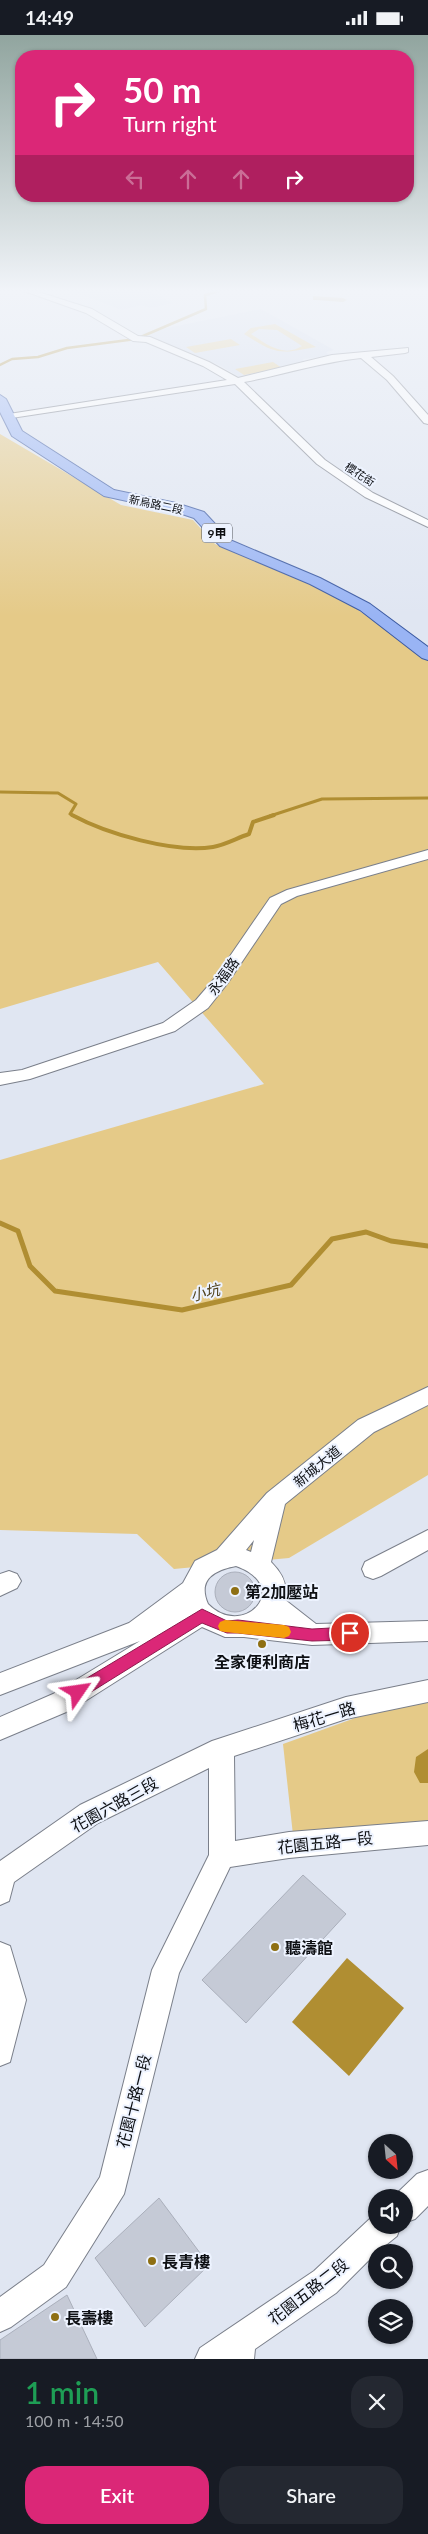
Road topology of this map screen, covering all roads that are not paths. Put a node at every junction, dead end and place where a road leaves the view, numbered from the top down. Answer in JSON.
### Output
{"nodes":[{"id":1,"x":0,"y":399,"type":"edge"},
{"id":2,"x":120,"y":399,"type":"edge"},
{"id":3,"x":256,"y":399,"type":"edge"},
{"id":4,"x":409,"y":399,"type":"edge"},
{"id":5,"x":9,"y":417,"type":"junction"},
{"id":6,"x":428,"y":421,"type":"edge"},
{"id":7,"x":428,"y":524,"type":"edge"},
{"id":8,"x":428,"y":655,"type":"edge"},
{"id":9,"x":428,"y":854,"type":"edge"},
{"id":10,"x":0,"y":1079,"type":"edge"},
{"id":11,"x":428,"y":1395,"type":"edge"},
{"id":12,"x":275,"y":1499,"type":"junction"},
{"id":13,"x":428,"y":1539,"type":"edge"},
{"id":14,"x":224,"y":1559,"type":"junction"},
{"id":15,"x":259,"y":1566,"type":"junction"},
{"id":16,"x":373,"y":1569,"type":"dead end"},
{"id":17,"x":193,"y":1589,"type":"junction"},
{"id":18,"x":272,"y":1603,"type":"junction"},
{"id":19,"x":202,"y":1615,"type":"junction"},
{"id":20,"x":238,"y":1626,"type":"junction"},
{"id":21,"x":428,"y":1631,"type":"edge"},
{"id":22,"x":130,"y":1633,"type":"junction"},
{"id":23,"x":312,"y":1635,"type":"junction"},
{"id":24,"x":0,"y":1684,"type":"edge"},
{"id":25,"x":428,"y":1691,"type":"edge"},
{"id":26,"x":0,"y":1729,"type":"edge"},
{"id":27,"x":221,"y":1749,"type":"junction"},
{"id":28,"x":428,"y":1833,"type":"edge"},
{"id":29,"x":222,"y":1856,"type":"junction"},
{"id":30,"x":0,"y":1892,"type":"edge"},
{"id":31,"x":0,"y":1956,"type":"edge"},
{"id":32,"x":0,"y":2052,"type":"edge"},
{"id":33,"x":428,"y":2185,"type":"edge"},
{"id":34,"x":413,"y":2199,"type":"edge"},
{"id":35,"x":376,"y":2234,"type":"edge"},
{"id":36,"x":0,"y":2316,"type":"edge"},
{"id":37,"x":240,"y":2350,"type":"edge"},
{"id":38,"x":211,"y":2359,"type":"edge"}],
"edges":[{"from":1,"to":5,"type":"main road","name":"新烏路二段","number":"9甲"},
{"from":2,"to":5,"type":"street"},
{"from":3,"to":7,"type":"street","name":"櫻花街"},
{"from":4,"to":6,"type":"street"},
{"from":5,"to":8,"type":"main road","name":"新烏路二段","number":"9甲"},
{"from":9,"to":10,"type":"street","name":"永福路"},
{"from":11,"to":12,"type":"street","name":"新城大道"},
{"from":12,"to":14,"type":"street","name":"新城大道"},
{"from":12,"to":15,"type":"street"},
{"from":13,"to":16,"type":"street"},
{"from":14,"to":15,"type":"street"},
{"from":14,"to":17,"type":"street"},
{"from":15,"to":18,"type":"street"},
{"from":17,"to":19,"type":"street"},
{"from":17,"to":22,"type":"street"},
{"from":18,"to":20,"type":"street"},
{"from":18,"to":23,"type":"street"},
{"from":19,"to":20,"type":"street"},
{"from":19,"to":22,"type":"street"},
{"from":19,"to":26,"type":"street"},
{"from":20,"to":23,"type":"street"},
{"from":21,"to":23,"type":"street"},
{"from":22,"to":24,"type":"street"},
{"from":25,"to":27,"type":"street","name":"梅花一路"},
{"from":27,"to":29,"type":"street"},
{"from":27,"to":30,"type":"street","name":"花園六路三段"},
{"from":28,"to":29,"type":"street","name":"花園五路一段"},
{"from":29,"to":36,"type":"street","name":"花園十路一段"},
{"from":31,"to":32,"type":"street"},
{"from":33,"to":34,"type":"street"},
{"from":35,"to":37,"type":"street","name":"花園五路二段"},
{"from":37,"to":38,"type":"street","name":"花園五路二段"}]}
